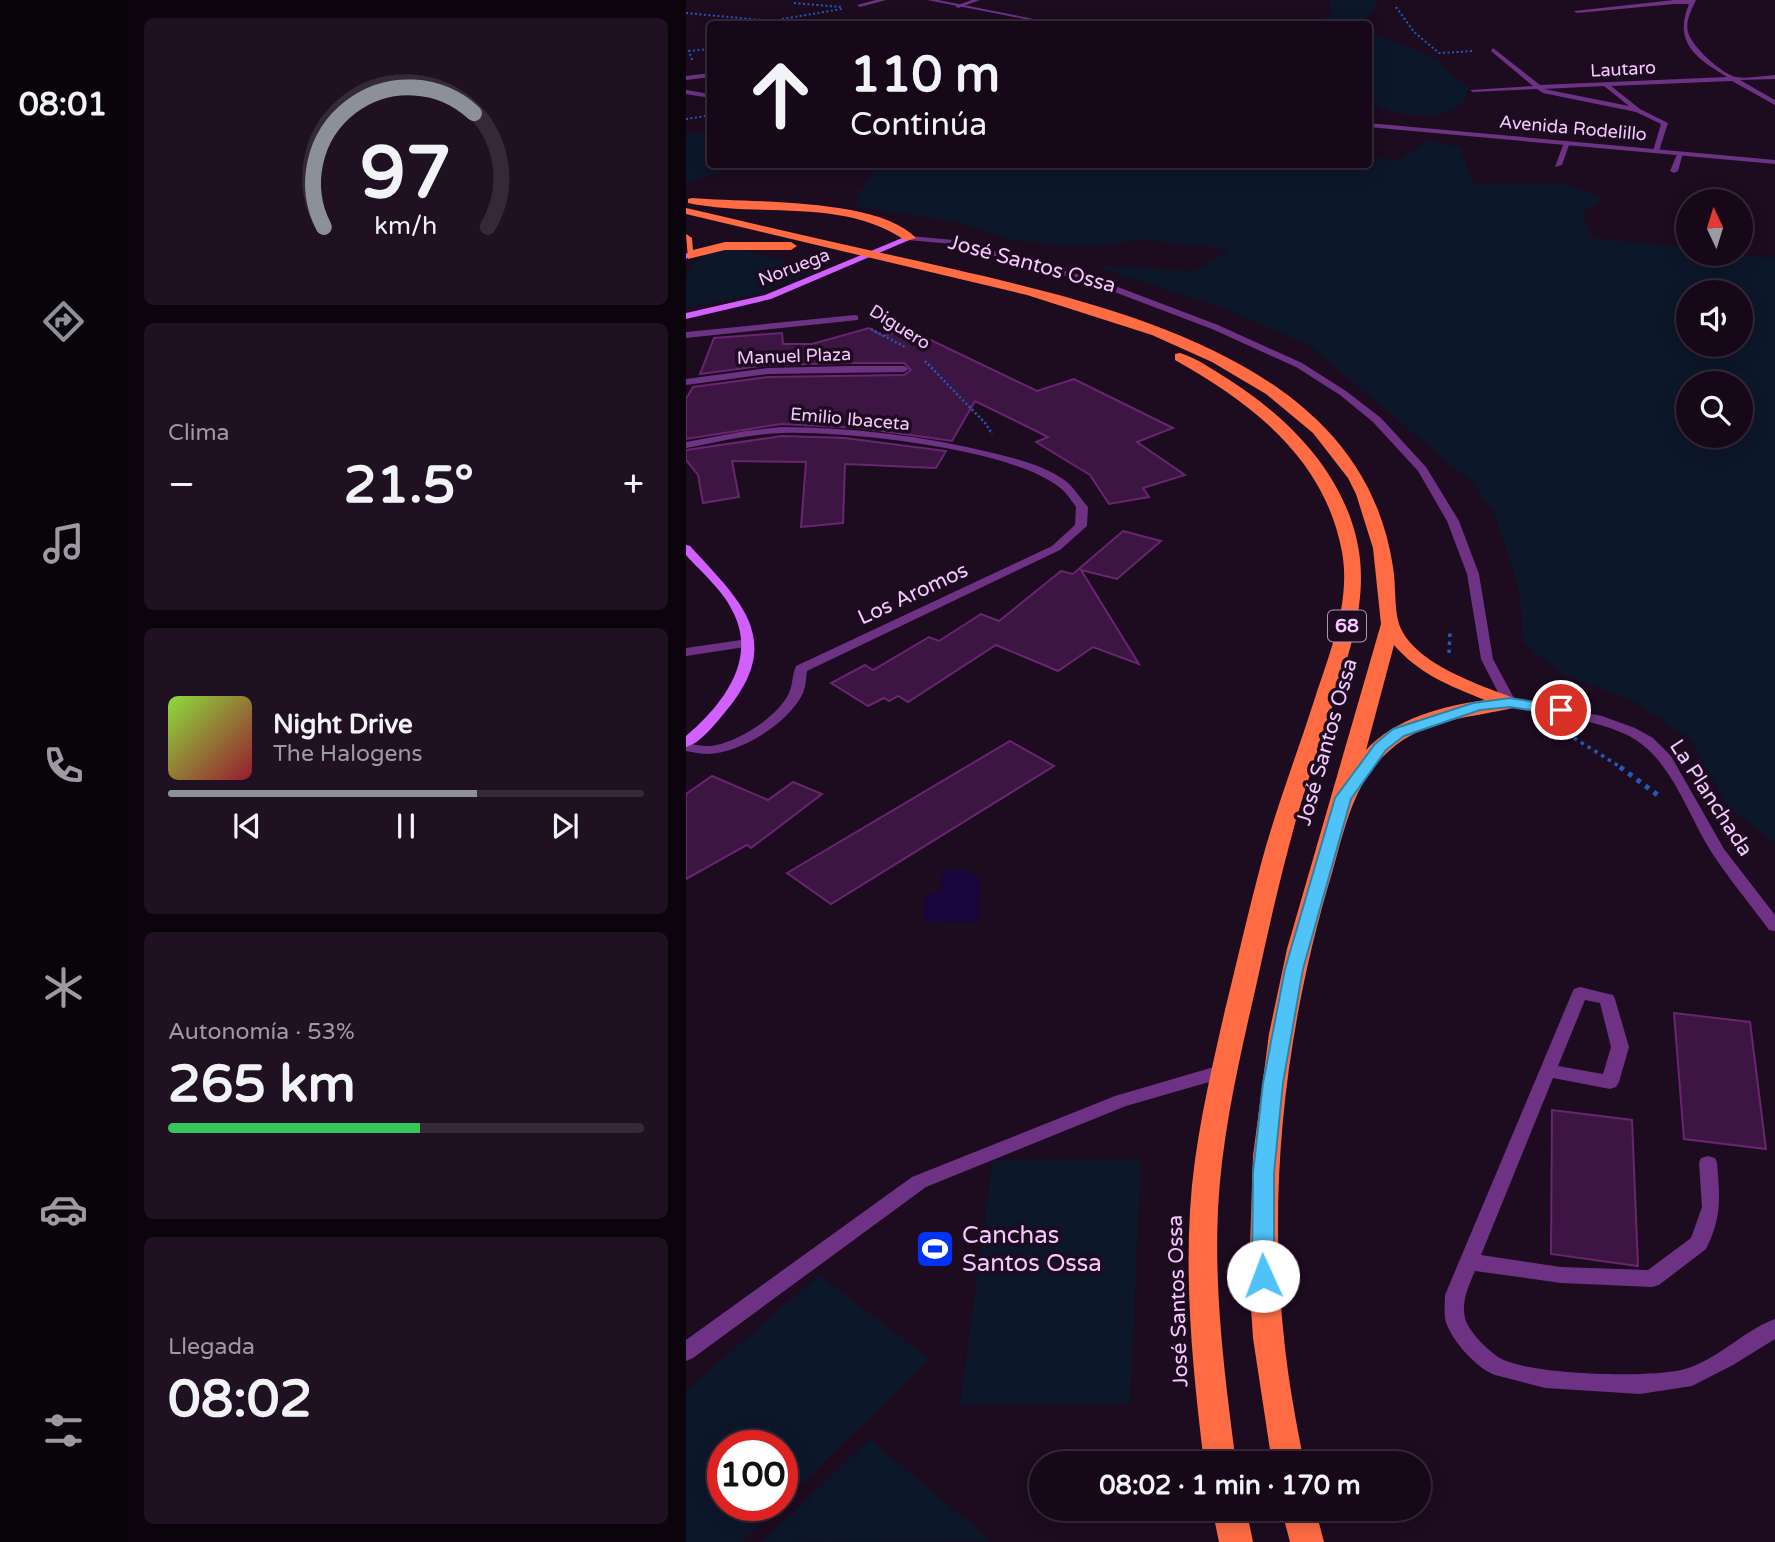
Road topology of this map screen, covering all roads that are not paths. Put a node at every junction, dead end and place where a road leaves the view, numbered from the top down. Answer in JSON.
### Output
{"nodes":[{"id":1,"x":776,"y":0,"type":"edge"},
{"id":2,"x":883,"y":0,"type":"edge"},
{"id":3,"x":930,"y":0,"type":"edge"},
{"id":4,"x":977,"y":0,"type":"edge"},
{"id":5,"x":1692,"y":1,"type":"edge"},
{"id":6,"x":794,"y":3,"type":"road end"},
{"id":7,"x":860,"y":5,"type":"dead end"},
{"id":8,"x":958,"y":6,"type":"junction"},
{"id":9,"x":1577,"y":11,"type":"dead end"},
{"id":10,"x":1017,"y":17,"type":"junction"},
{"id":11,"x":1016,"y":21,"type":"edge"},
{"id":12,"x":1039,"y":21,"type":"edge"},
{"id":13,"x":1493,"y":50,"type":"road end"},
{"id":14,"x":707,"y":75,"type":"edge"},
{"id":15,"x":1775,"y":77,"type":"edge"},
{"id":16,"x":686,"y":78,"type":"edge"},
{"id":17,"x":1734,"y":79,"type":"junction"},
{"id":18,"x":1605,"y":84,"type":"junction"},
{"id":19,"x":1538,"y":87,"type":"junction"},
{"id":20,"x":1473,"y":90,"type":"dead end"},
{"id":21,"x":686,"y":92,"type":"edge"},
{"id":22,"x":707,"y":96,"type":"edge"},
{"id":23,"x":1775,"y":103,"type":"edge"},
{"id":24,"x":1639,"y":110,"type":"junction"},
{"id":25,"x":1372,"y":125,"type":"edge"},
{"id":26,"x":1566,"y":145,"type":"junction"},
{"id":27,"x":1656,"y":151,"type":"junction"},
{"id":28,"x":1679,"y":153,"type":"junction"},
{"id":29,"x":1775,"y":162,"type":"edge"},
{"id":30,"x":1558,"y":165,"type":"dead end"},
{"id":31,"x":1674,"y":171,"type":"dead end"},
{"id":32,"x":686,"y":201,"type":"edge"},
{"id":33,"x":686,"y":211,"type":"edge"},
{"id":34,"x":686,"y":224,"type":"edge"},
{"id":35,"x":686,"y":238,"type":"edge"},
{"id":36,"x":911,"y":238,"type":"junction"},
{"id":37,"x":791,"y":246,"type":"junction"},
{"id":38,"x":687,"y":256,"type":"edge"},
{"id":39,"x":686,"y":316,"type":"edge"},
{"id":40,"x":855,"y":318,"type":"road end"},
{"id":41,"x":686,"y":335,"type":"edge"},
{"id":42,"x":904,"y":369,"type":"dead end"},
{"id":43,"x":686,"y":382,"type":"edge"},
{"id":44,"x":687,"y":445,"type":"edge"},
{"id":45,"x":1009,"y":462,"type":"joint"},
{"id":46,"x":686,"y":548,"type":"edge"},
{"id":47,"x":1390,"y":624,"type":"junction"},
{"id":48,"x":748,"y":643,"type":"junction"},
{"id":49,"x":686,"y":652,"type":"edge"},
{"id":50,"x":1510,"y":703,"type":"junction"},
{"id":51,"x":686,"y":745,"type":"edge"},
{"id":52,"x":1343,"y":798,"type":"junction"},
{"id":53,"x":1771,"y":921,"type":"edge"},
{"id":54,"x":1224,"y":1071,"type":"junction"},
{"id":55,"x":1548,"y":1071,"type":"junction"},
{"id":56,"x":1708,"y":1163,"type":"dead end"},
{"id":57,"x":1469,"y":1262,"type":"junction"},
{"id":58,"x":1775,"y":1328,"type":"edge"},
{"id":59,"x":686,"y":1352,"type":"edge"},
{"id":60,"x":1218,"y":1451,"type":"edge"},
{"id":61,"x":1285,"y":1451,"type":"edge"},
{"id":62,"x":1232,"y":1521,"type":"edge"},
{"id":63,"x":1301,"y":1521,"type":"edge"},
{"id":64,"x":1236,"y":1542,"type":"edge"},
{"id":65,"x":1307,"y":1542,"type":"edge"}],
"edges":[{"from":1,"to":6,"type":"street"},
{"from":2,"to":7,"type":"street"},
{"from":3,"to":8,"type":"street"},
{"from":4,"to":8,"type":"street"},
{"from":5,"to":9,"type":"street"},
{"from":5,"to":17,"type":"street"},
{"from":8,"to":10,"type":"street"},
{"from":10,"to":11,"type":"street"},
{"from":10,"to":12,"type":"street"},
{"from":13,"to":19,"type":"street"},
{"from":14,"to":16,"type":"street"},
{"from":15,"to":17,"type":"street","name":"Lautaro"},
{"from":17,"to":18,"type":"street","name":"Lautaro"},
{"from":17,"to":23,"type":"street"},
{"from":18,"to":19,"type":"street","name":"Lautaro"},
{"from":18,"to":24,"type":"street"},
{"from":19,"to":20,"type":"street","name":"Lautaro"},
{"from":19,"to":24,"type":"street"},
{"from":21,"to":22,"type":"street"},
{"from":24,"to":27,"type":"street"},
{"from":25,"to":26,"type":"street","name":"Avenida Rodelillo"},
{"from":26,"to":27,"type":"street","name":"Avenida Rodelillo"},
{"from":26,"to":30,"type":"street"},
{"from":27,"to":28,"type":"street","name":"Avenida Rodelillo"},
{"from":28,"to":29,"type":"street","name":"Avenida Rodelillo"},
{"from":28,"to":31,"type":"street"},
{"from":32,"to":36,"type":"highway"},
{"from":33,"to":47,"type":"highway","name":"José Santos Ossa","number":"68"},
{"from":34,"to":37,"type":"highway","name":"José Santos Ossa","number":"68"},
{"from":35,"to":38,"type":"highway"},
{"from":36,"to":39,"type":"main road","name":"Noruega"},
{"from":36,"to":50,"type":"street"},
{"from":37,"to":38,"type":"highway"},
{"from":37,"to":54,"type":"highway","name":"José Santos Ossa","number":"68"},
{"from":40,"to":41,"type":"street","name":"Diguero"},
{"from":42,"to":43,"type":"street","name":"Manuel Plaza"},
{"from":44,"to":45,"type":"street","name":"Emilio Ibaceta"},
{"from":45,"to":51,"type":"street","name":"Los Aromos"},
{"from":46,"to":48,"type":"main road"},
{"from":47,"to":50,"type":"highway"},
{"from":47,"to":52,"type":"highway","name":"José Santos Ossa","number":"68"},
{"from":48,"to":49,"type":"street"},
{"from":48,"to":51,"type":"main road"},
{"from":50,"to":52,"type":"highway"},
{"from":50,"to":53,"type":"street","name":"La Planchada"},
{"from":52,"to":61,"type":"highway","name":"José Santos Ossa","number":"68"},
{"from":54,"to":59,"type":"street"},
{"from":54,"to":60,"type":"highway","name":"José Santos Ossa","number":"68"},
{"from":55,"to":55,"type":"street"},
{"from":55,"to":57,"type":"street"},
{"from":56,"to":57,"type":"street"},
{"from":57,"to":58,"type":"street"},
{"from":62,"to":64,"type":"highway"},
{"from":63,"to":65,"type":"highway"}]}
